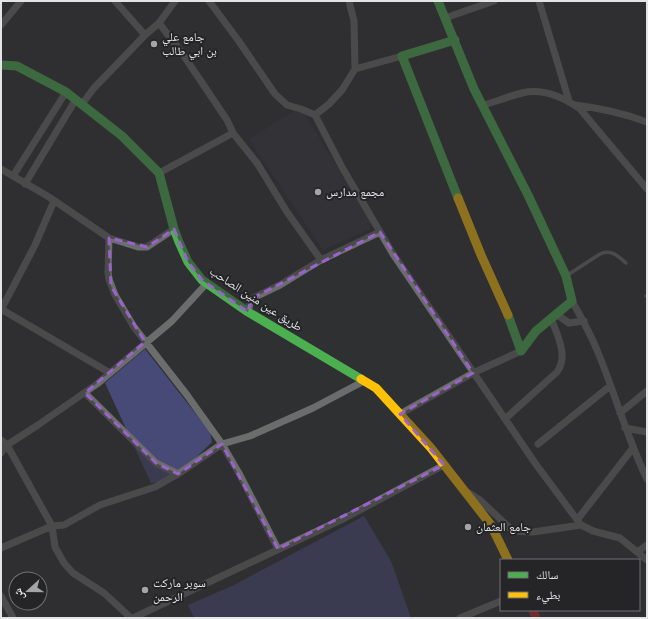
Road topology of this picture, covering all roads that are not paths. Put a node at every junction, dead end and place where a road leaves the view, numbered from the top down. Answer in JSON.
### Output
{"nodes":[{"id":1,"x":21,"y":1,"type":"edge"},
{"id":2,"x":115,"y":1,"type":"edge"},
{"id":3,"x":175,"y":1,"type":"edge"},
{"id":4,"x":209,"y":1,"type":"edge"},
{"id":5,"x":349,"y":1,"type":"edge"},
{"id":6,"x":438,"y":1,"type":"edge"},
{"id":7,"x":494,"y":1,"type":"edge"},
{"id":8,"x":540,"y":1,"type":"edge"},
{"id":9,"x":445,"y":18,"type":"junction"},
{"id":10,"x":158,"y":23,"type":"junction"},
{"id":11,"x":1,"y":25,"type":"edge"},
{"id":12,"x":145,"y":35,"type":"junction"},
{"id":13,"x":454,"y":40,"type":"junction"},
{"id":14,"x":402,"y":56,"type":"junction"},
{"id":15,"x":1,"y":65,"type":"edge"},
{"id":16,"x":355,"y":69,"type":"junction"},
{"id":17,"x":66,"y":92,"type":"junction"},
{"id":18,"x":79,"y":101,"type":"junction"},
{"id":19,"x":572,"y":103,"type":"junction"},
{"id":20,"x":483,"y":105,"type":"junction"},
{"id":21,"x":315,"y":114,"type":"junction"},
{"id":22,"x":647,"y":122,"type":"edge"},
{"id":23,"x":233,"y":133,"type":"junction"},
{"id":24,"x":1,"y":169,"type":"edge"},
{"id":25,"x":159,"y":173,"type":"junction"},
{"id":26,"x":12,"y":176,"type":"junction"},
{"id":27,"x":25,"y":184,"type":"junction"},
{"id":28,"x":647,"y":189,"type":"edge"},
{"id":29,"x":54,"y":201,"type":"junction"},
{"id":30,"x":174,"y":229,"type":"junction"},
{"id":31,"x":380,"y":232,"type":"junction"},
{"id":32,"x":109,"y":238,"type":"junction"},
{"id":33,"x":321,"y":260,"type":"junction"},
{"id":34,"x":626,"y":263,"type":"dead end"},
{"id":35,"x":566,"y":276,"type":"junction"},
{"id":36,"x":207,"y":283,"type":"junction"},
{"id":37,"x":572,"y":301,"type":"junction"},
{"id":38,"x":1,"y":310,"type":"edge"},
{"id":39,"x":248,"y":312,"type":"junction"},
{"id":40,"x":553,"y":316,"type":"junction"},
{"id":41,"x":584,"y":321,"type":"junction"},
{"id":42,"x":145,"y":342,"type":"junction"},
{"id":43,"x":521,"y":351,"type":"junction"},
{"id":44,"x":110,"y":373,"type":"junction"},
{"id":45,"x":473,"y":373,"type":"junction"},
{"id":46,"x":364,"y":381,"type":"junction"},
{"id":47,"x":610,"y":386,"type":"junction"},
{"id":48,"x":647,"y":391,"type":"edge"},
{"id":49,"x":85,"y":393,"type":"junction"},
{"id":50,"x":620,"y":413,"type":"junction"},
{"id":51,"x":400,"y":414,"type":"junction"},
{"id":52,"x":505,"y":419,"type":"junction"},
{"id":53,"x":625,"y":428,"type":"junction"},
{"id":54,"x":647,"y":432,"type":"edge"},
{"id":55,"x":1,"y":440,"type":"edge"},
{"id":56,"x":222,"y":444,"type":"junction"},
{"id":57,"x":538,"y":444,"type":"dead end"},
{"id":58,"x":7,"y":445,"type":"junction"},
{"id":59,"x":633,"y":448,"type":"junction"},
{"id":60,"x":1,"y":453,"type":"edge"},
{"id":61,"x":444,"y":465,"type":"junction"},
{"id":62,"x":178,"y":474,"type":"junction"},
{"id":63,"x":647,"y":479,"type":"edge"},
{"id":64,"x":463,"y":489,"type":"junction"},
{"id":65,"x":579,"y":522,"type":"junction"},
{"id":66,"x":52,"y":526,"type":"junction"},
{"id":67,"x":647,"y":545,"type":"edge"},
{"id":68,"x":1,"y":548,"type":"edge"},
{"id":69,"x":278,"y":549,"type":"junction"},
{"id":70,"x":637,"y":552,"type":"junction"},
{"id":71,"x":647,"y":554,"type":"edge"},
{"id":72,"x":508,"y":559,"type":"edge"},
{"id":73,"x":647,"y":560,"type":"edge"},
{"id":74,"x":1,"y":596,"type":"edge"},
{"id":75,"x":500,"y":601,"type":"edge"},
{"id":76,"x":135,"y":617,"type":"edge"},
{"id":77,"x":13,"y":618,"type":"edge"},
{"id":78,"x":460,"y":618,"type":"edge"}],
"edges":[{"from":1,"to":11,"type":"street"},
{"from":2,"to":12,"type":"street"},
{"from":3,"to":10,"type":"street"},
{"from":4,"to":21,"type":"street"},
{"from":5,"to":16,"type":"street"},
{"from":6,"to":9,"type":"street"},
{"from":7,"to":9,"type":"street"},
{"from":8,"to":19,"type":"street"},
{"from":9,"to":13,"type":"street"},
{"from":10,"to":12,"type":"street"},
{"from":10,"to":23,"type":"street"},
{"from":12,"to":18,"type":"street"},
{"from":13,"to":14,"type":"street"},
{"from":13,"to":20,"type":"street"},
{"from":14,"to":16,"type":"street"},
{"from":14,"to":43,"type":"street"},
{"from":15,"to":17,"type":"street"},
{"from":16,"to":21,"type":"street"},
{"from":17,"to":18,"type":"street"},
{"from":17,"to":26,"type":"street"},
{"from":18,"to":25,"type":"street"},
{"from":18,"to":27,"type":"street"},
{"from":19,"to":20,"type":"street"},
{"from":19,"to":22,"type":"street"},
{"from":19,"to":28,"type":"street"},
{"from":20,"to":35,"type":"street"},
{"from":21,"to":31,"type":"street"},
{"from":23,"to":25,"type":"street"},
{"from":23,"to":33,"type":"street"},
{"from":24,"to":26,"type":"street"},
{"from":25,"to":30,"type":"street","name":"طريق عين منين الصاحب"},
{"from":26,"to":27,"type":"street"},
{"from":27,"to":29,"type":"street"},
{"from":29,"to":32,"type":"street"},
{"from":29,"to":38,"type":"street"},
{"from":30,"to":32,"type":"street"},
{"from":30,"to":36,"type":"street","name":"طريق عين منين الصاحب"},
{"from":31,"to":33,"type":"street"},
{"from":31,"to":45,"type":"street"},
{"from":32,"to":42,"type":"street"},
{"from":33,"to":39,"type":"street"},
{"from":34,"to":35,"type":"lane"},
{"from":35,"to":37,"type":"street"},
{"from":36,"to":39,"type":"street","name":"طريق عين منين الصاحب"},
{"from":36,"to":42,"type":"street"},
{"from":37,"to":40,"type":"street"},
{"from":37,"to":41,"type":"street"},
{"from":38,"to":44,"type":"street"},
{"from":39,"to":46,"type":"street","name":"طريق عين منين الصاحب"},
{"from":40,"to":41,"type":"street"},
{"from":40,"to":43,"type":"street"},
{"from":40,"to":52,"type":"street"},
{"from":41,"to":47,"type":"street"},
{"from":42,"to":44,"type":"street"},
{"from":42,"to":56,"type":"street"},
{"from":43,"to":45,"type":"street"},
{"from":44,"to":49,"type":"street"},
{"from":45,"to":51,"type":"street"},
{"from":45,"to":52,"type":"street"},
{"from":46,"to":51,"type":"street","name":"طريق عين منين الصاحب"},
{"from":46,"to":56,"type":"street"},
{"from":47,"to":50,"type":"street"},
{"from":47,"to":57,"type":"street"},
{"from":48,"to":50,"type":"street"},
{"from":49,"to":58,"type":"street"},
{"from":49,"to":62,"type":"street"},
{"from":50,"to":53,"type":"street"},
{"from":51,"to":61,"type":"street","name":"طريق عين منين الصاحب"},
{"from":52,"to":65,"type":"street"},
{"from":53,"to":54,"type":"street"},
{"from":53,"to":59,"type":"street"},
{"from":55,"to":58,"type":"street"},
{"from":56,"to":62,"type":"street"},
{"from":56,"to":69,"type":"street"},
{"from":58,"to":60,"type":"street"},
{"from":58,"to":66,"type":"street"},
{"from":59,"to":63,"type":"street"},
{"from":59,"to":65,"type":"street"},
{"from":61,"to":64,"type":"street","name":"طريق عين منين الصاحب"},
{"from":61,"to":69,"type":"street"},
{"from":62,"to":66,"type":"street"},
{"from":64,"to":65,"type":"street"},
{"from":64,"to":72,"type":"street","name":"طريق عين منين الصاحب"},
{"from":65,"to":70,"type":"street"},
{"from":66,"to":68,"type":"street"},
{"from":66,"to":76,"type":"street"},
{"from":67,"to":70,"type":"street"},
{"from":69,"to":76,"type":"street"},
{"from":70,"to":71,"type":"street"},
{"from":70,"to":73,"type":"street"},
{"from":74,"to":77,"type":"street"},
{"from":75,"to":78,"type":"street"}]}
